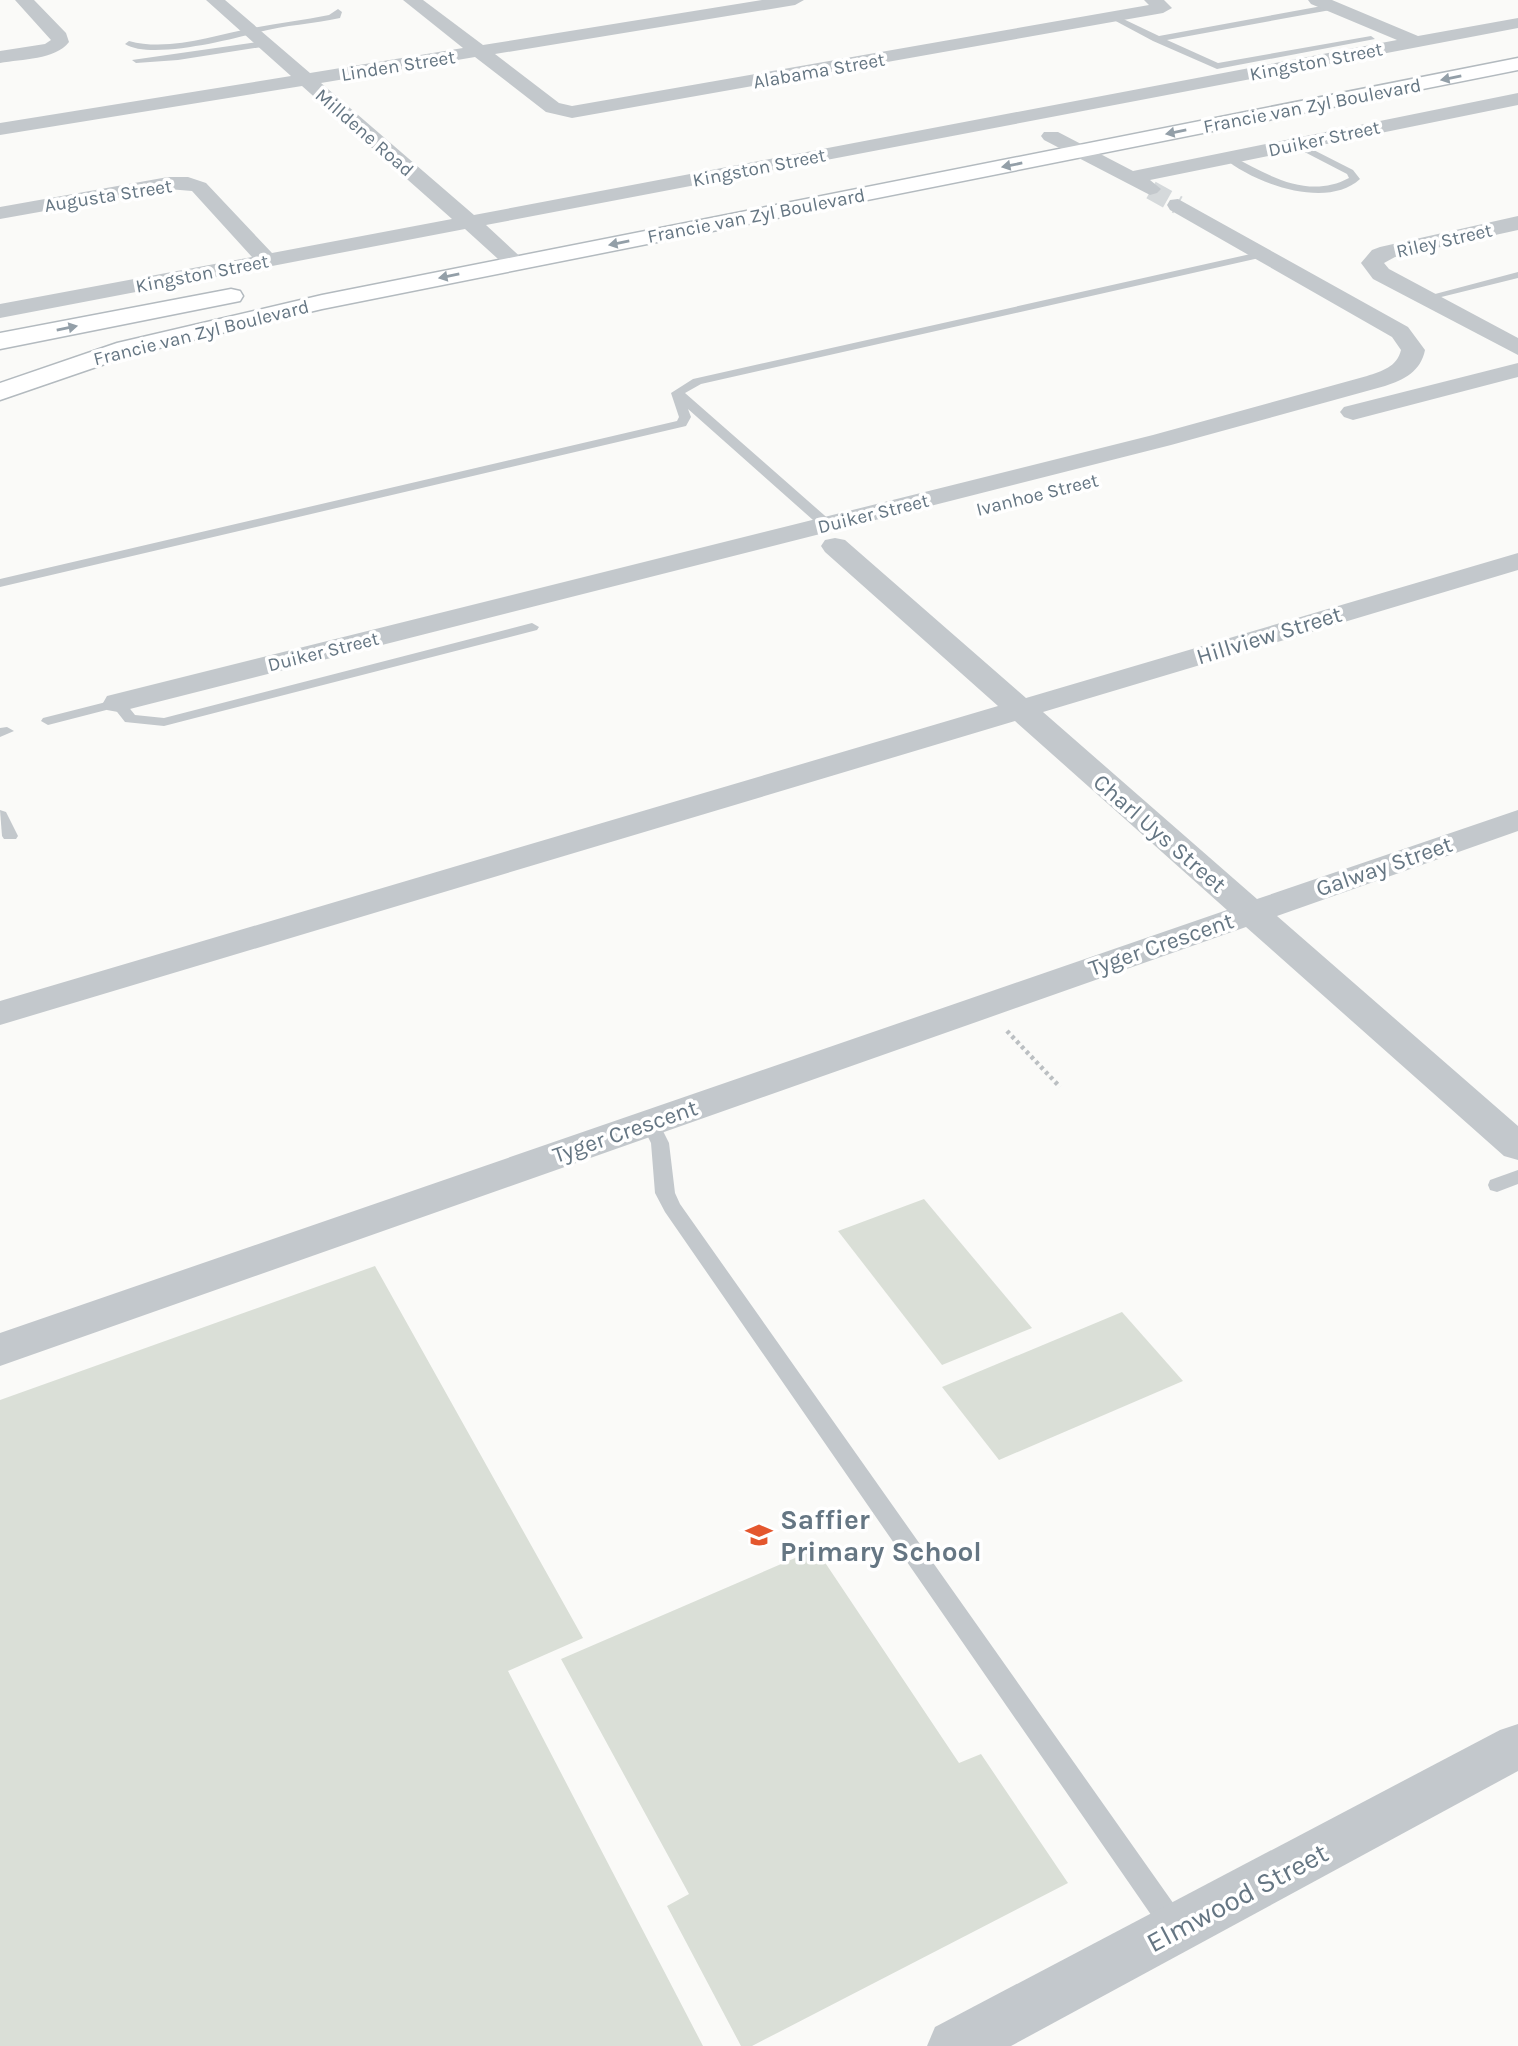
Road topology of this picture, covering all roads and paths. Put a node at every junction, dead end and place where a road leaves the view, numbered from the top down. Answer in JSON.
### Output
{"nodes":[{"id":1,"x":24,"y":0,"type":"edge"},
{"id":2,"x":215,"y":0,"type":"edge"},
{"id":3,"x":412,"y":0,"type":"edge"},
{"id":4,"x":795,"y":0,"type":"edge"},
{"id":5,"x":1153,"y":0,"type":"edge"},
{"id":6,"x":1325,"y":4,"type":"edge"},
{"id":7,"x":338,"y":12,"type":"dead end"},
{"id":8,"x":1114,"y":18,"type":"junction"},
{"id":9,"x":1518,"y":23,"type":"edge"},
{"id":10,"x":256,"y":36,"type":"junction"},
{"id":11,"x":1371,"y":38,"type":"dead end"},
{"id":12,"x":1156,"y":39,"type":"junction"},
{"id":13,"x":1416,"y":42,"type":"junction"},
{"id":14,"x":129,"y":44,"type":"dead end"},
{"id":15,"x":1518,"y":45,"type":"edge"},
{"id":16,"x":478,"y":52,"type":"junction"},
{"id":17,"x":0,"y":57,"type":"edge"},
{"id":18,"x":136,"y":60,"type":"dead end"},
{"id":19,"x":1518,"y":64,"type":"edge"},
{"id":20,"x":306,"y":79,"type":"junction"},
{"id":21,"x":1258,"y":95,"type":"dead end"},
{"id":22,"x":1518,"y":99,"type":"edge"},
{"id":23,"x":0,"y":129,"type":"edge"},
{"id":24,"x":1087,"y":129,"type":"dead end"},
{"id":25,"x":1051,"y":136,"type":"junction"},
{"id":26,"x":1024,"y":141,"type":"dead end"},
{"id":27,"x":1296,"y":144,"type":"junction"},
{"id":28,"x":1079,"y":151,"type":"junction"},
{"id":29,"x":1229,"y":158,"type":"junction"},
{"id":30,"x":904,"y":164,"type":"dead end"},
{"id":31,"x":1130,"y":178,"type":"junction"},
{"id":32,"x":1151,"y":190,"type":"tunnel mouth"},
{"id":33,"x":1178,"y":205,"type":"tunnel mouth"},
{"id":34,"x":0,"y":213,"type":"edge"},
{"id":35,"x":469,"y":222,"type":"junction"},
{"id":36,"x":1518,"y":223,"type":"edge"},
{"id":37,"x":577,"y":228,"type":"dead end"},
{"id":38,"x":522,"y":239,"type":"dead end"},
{"id":39,"x":495,"y":244,"type":"junction"},
{"id":40,"x":468,"y":250,"type":"dead end"},
{"id":41,"x":1264,"y":254,"type":"junction"},
{"id":42,"x":267,"y":260,"type":"junction"},
{"id":43,"x":516,"y":263,"type":"junction"},
{"id":44,"x":1518,"y":275,"type":"edge"},
{"id":45,"x":252,"y":292,"type":"dead end"},
{"id":46,"x":1425,"y":298,"type":"junction"},
{"id":47,"x":322,"y":302,"type":"junction"},
{"id":48,"x":0,"y":311,"type":"edge"},
{"id":49,"x":0,"y":341,"type":"edge"},
{"id":50,"x":1518,"y":348,"type":"edge"},
{"id":51,"x":1518,"y":370,"type":"edge"},
{"id":52,"x":0,"y":377,"type":"edge"},
{"id":53,"x":0,"y":391,"type":"edge"},
{"id":54,"x":677,"y":393,"type":"junction"},
{"id":55,"x":831,"y":536,"type":"junction"},
{"id":56,"x":1518,"y":561,"type":"edge"},
{"id":57,"x":0,"y":583,"type":"edge"},
{"id":58,"x":544,"y":623,"type":"joint"},
{"id":59,"x":118,"y":703,"type":"junction"},
{"id":60,"x":1019,"y":710,"type":"junction"},
{"id":61,"x":48,"y":721,"type":"dead end"},
{"id":62,"x":0,"y":815,"type":"edge"},
{"id":63,"x":1518,"y":820,"type":"edge"},
{"id":64,"x":10,"y":836,"type":"dead end"},
{"id":65,"x":1251,"y":912,"type":"junction"},
{"id":66,"x":983,"y":1006,"type":"junction"},
{"id":67,"x":0,"y":1013,"type":"edge"},
{"id":68,"x":1060,"y":1087,"type":"dead end"},
{"id":69,"x":649,"y":1123,"type":"junction"},
{"id":70,"x":1518,"y":1146,"type":"edge"},
{"id":71,"x":1518,"y":1177,"type":"edge"},
{"id":72,"x":1497,"y":1185,"type":"dead end"},
{"id":73,"x":0,"y":1350,"type":"edge"},
{"id":74,"x":1518,"y":1746,"type":"edge"},
{"id":75,"x":1176,"y":1930,"type":"junction"},
{"id":76,"x":955,"y":2046,"type":"edge"}],
"edges":[{"from":1,"to":17,"type":"street"},
{"from":2,"to":10,"type":"street","name":"Milldene Road"},
{"from":3,"to":16,"type":"street"},
{"from":4,"to":16,"type":"street","name":"Linden Street"},
{"from":5,"to":8,"type":"street","name":"Alabama Street"},
{"from":6,"to":12,"type":"lane"},
{"from":6,"to":13,"type":"street"},
{"from":7,"to":10,"type":"lane"},
{"from":8,"to":12,"type":"lane"},
{"from":8,"to":16,"type":"street","name":"Alabama Street"},
{"from":9,"to":13,"type":"street","name":"Kingston Street"},
{"from":10,"to":14,"type":"lane"},
{"from":10,"to":18,"type":"lane"},
{"from":10,"to":20,"type":"street","name":"Milldene Road"},
{"from":11,"to":12,"type":"lane"},
{"from":13,"to":35,"type":"street","name":"Kingston Street"},
{"from":15,"to":21,"type":"main road","name":"Francie van Zyl Boulevard"},
{"from":16,"to":20,"type":"street","name":"Linden Street"},
{"from":19,"to":28,"type":"main road","name":"Francie van Zyl Boulevard","one_way":true},
{"from":20,"to":23,"type":"street","name":"Linden Street"},
{"from":20,"to":35,"type":"street","name":"Milldene Road"},
{"from":22,"to":27,"type":"street","name":"Duiker Street"},
{"from":24,"to":25,"type":"main road"},
{"from":25,"to":26,"type":"main road"},
{"from":25,"to":28,"type":"street"},
{"from":27,"to":29,"type":"street","name":"Duiker Street"},
{"from":27,"to":29,"type":"lane"},
{"from":28,"to":31,"type":"street"},
{"from":28,"to":43,"type":"main road","name":"Francie van Zyl Boulevard","one_way":true},
{"from":29,"to":31,"type":"street","name":"Duiker Street"},
{"from":30,"to":37,"type":"main road","name":"Francie van Zyl Boulevard"},
{"from":31,"to":32,"type":"street"},
{"from":33,"to":41,"type":"street","name":"Duiker Street"},
{"from":34,"to":42,"type":"street","name":"Augusta Street"},
{"from":35,"to":39,"type":"street","name":"Milldene Road"},
{"from":35,"to":42,"type":"street","name":"Kingston Street"},
{"from":36,"to":46,"type":"street","name":"Riley Street"},
{"from":38,"to":39,"type":"main road"},
{"from":39,"to":40,"type":"main road"},
{"from":39,"to":43,"type":"street","name":"Milldene Road"},
{"from":41,"to":54,"type":"lane"},
{"from":41,"to":55,"type":"street","name":"Duiker Street"},
{"from":42,"to":48,"type":"street","name":"Kingston Street"},
{"from":43,"to":47,"type":"main road","name":"Francie van Zyl Boulevard","one_way":true},
{"from":44,"to":46,"type":"lane"},
{"from":49,"to":45,"type":"main road","name":"Francie van Zyl Boulevard","one_way":true},
{"from":46,"to":50,"type":"street"},
{"from":47,"to":52,"type":"main road"},
{"from":47,"to":53,"type":"main road","name":"Francie van Zyl Boulevard"},
{"from":51,"to":55,"type":"street","name":"Ivanhoe Street"},
{"from":54,"to":55,"type":"lane"},
{"from":54,"to":57,"type":"lane"},
{"from":55,"to":58,"type":"street","name":"Ivanhoe Street"},
{"from":55,"to":59,"type":"street","name":"Duiker Street"},
{"from":55,"to":60,"type":"street","name":"Charl Uys Street"},
{"from":56,"to":60,"type":"street","name":"Hillview Street"},
{"from":58,"to":59,"type":"lane"},
{"from":59,"to":61,"type":"lane","name":"Duiker Street"},
{"from":60,"to":65,"type":"street","name":"Charl Uys Street"},
{"from":60,"to":67,"type":"street"},
{"from":62,"to":64,"type":"lane"},
{"from":63,"to":65,"type":"street","name":"Galway Street"},
{"from":65,"to":66,"type":"street","name":"Tyger Crescent"},
{"from":65,"to":70,"type":"street","name":"Charl Uys Street"},
{"from":66,"to":68,"type":"path"},
{"from":66,"to":69,"type":"street","name":"Tyger Crescent"},
{"from":69,"to":73,"type":"street","name":"Tyger Crescent"},
{"from":69,"to":75,"type":"lane"},
{"from":71,"to":72,"type":"lane"},
{"from":74,"to":75,"type":"street","name":"Elmwood Street"},
{"from":75,"to":76,"type":"street","name":"Elmwood Street"}]}
